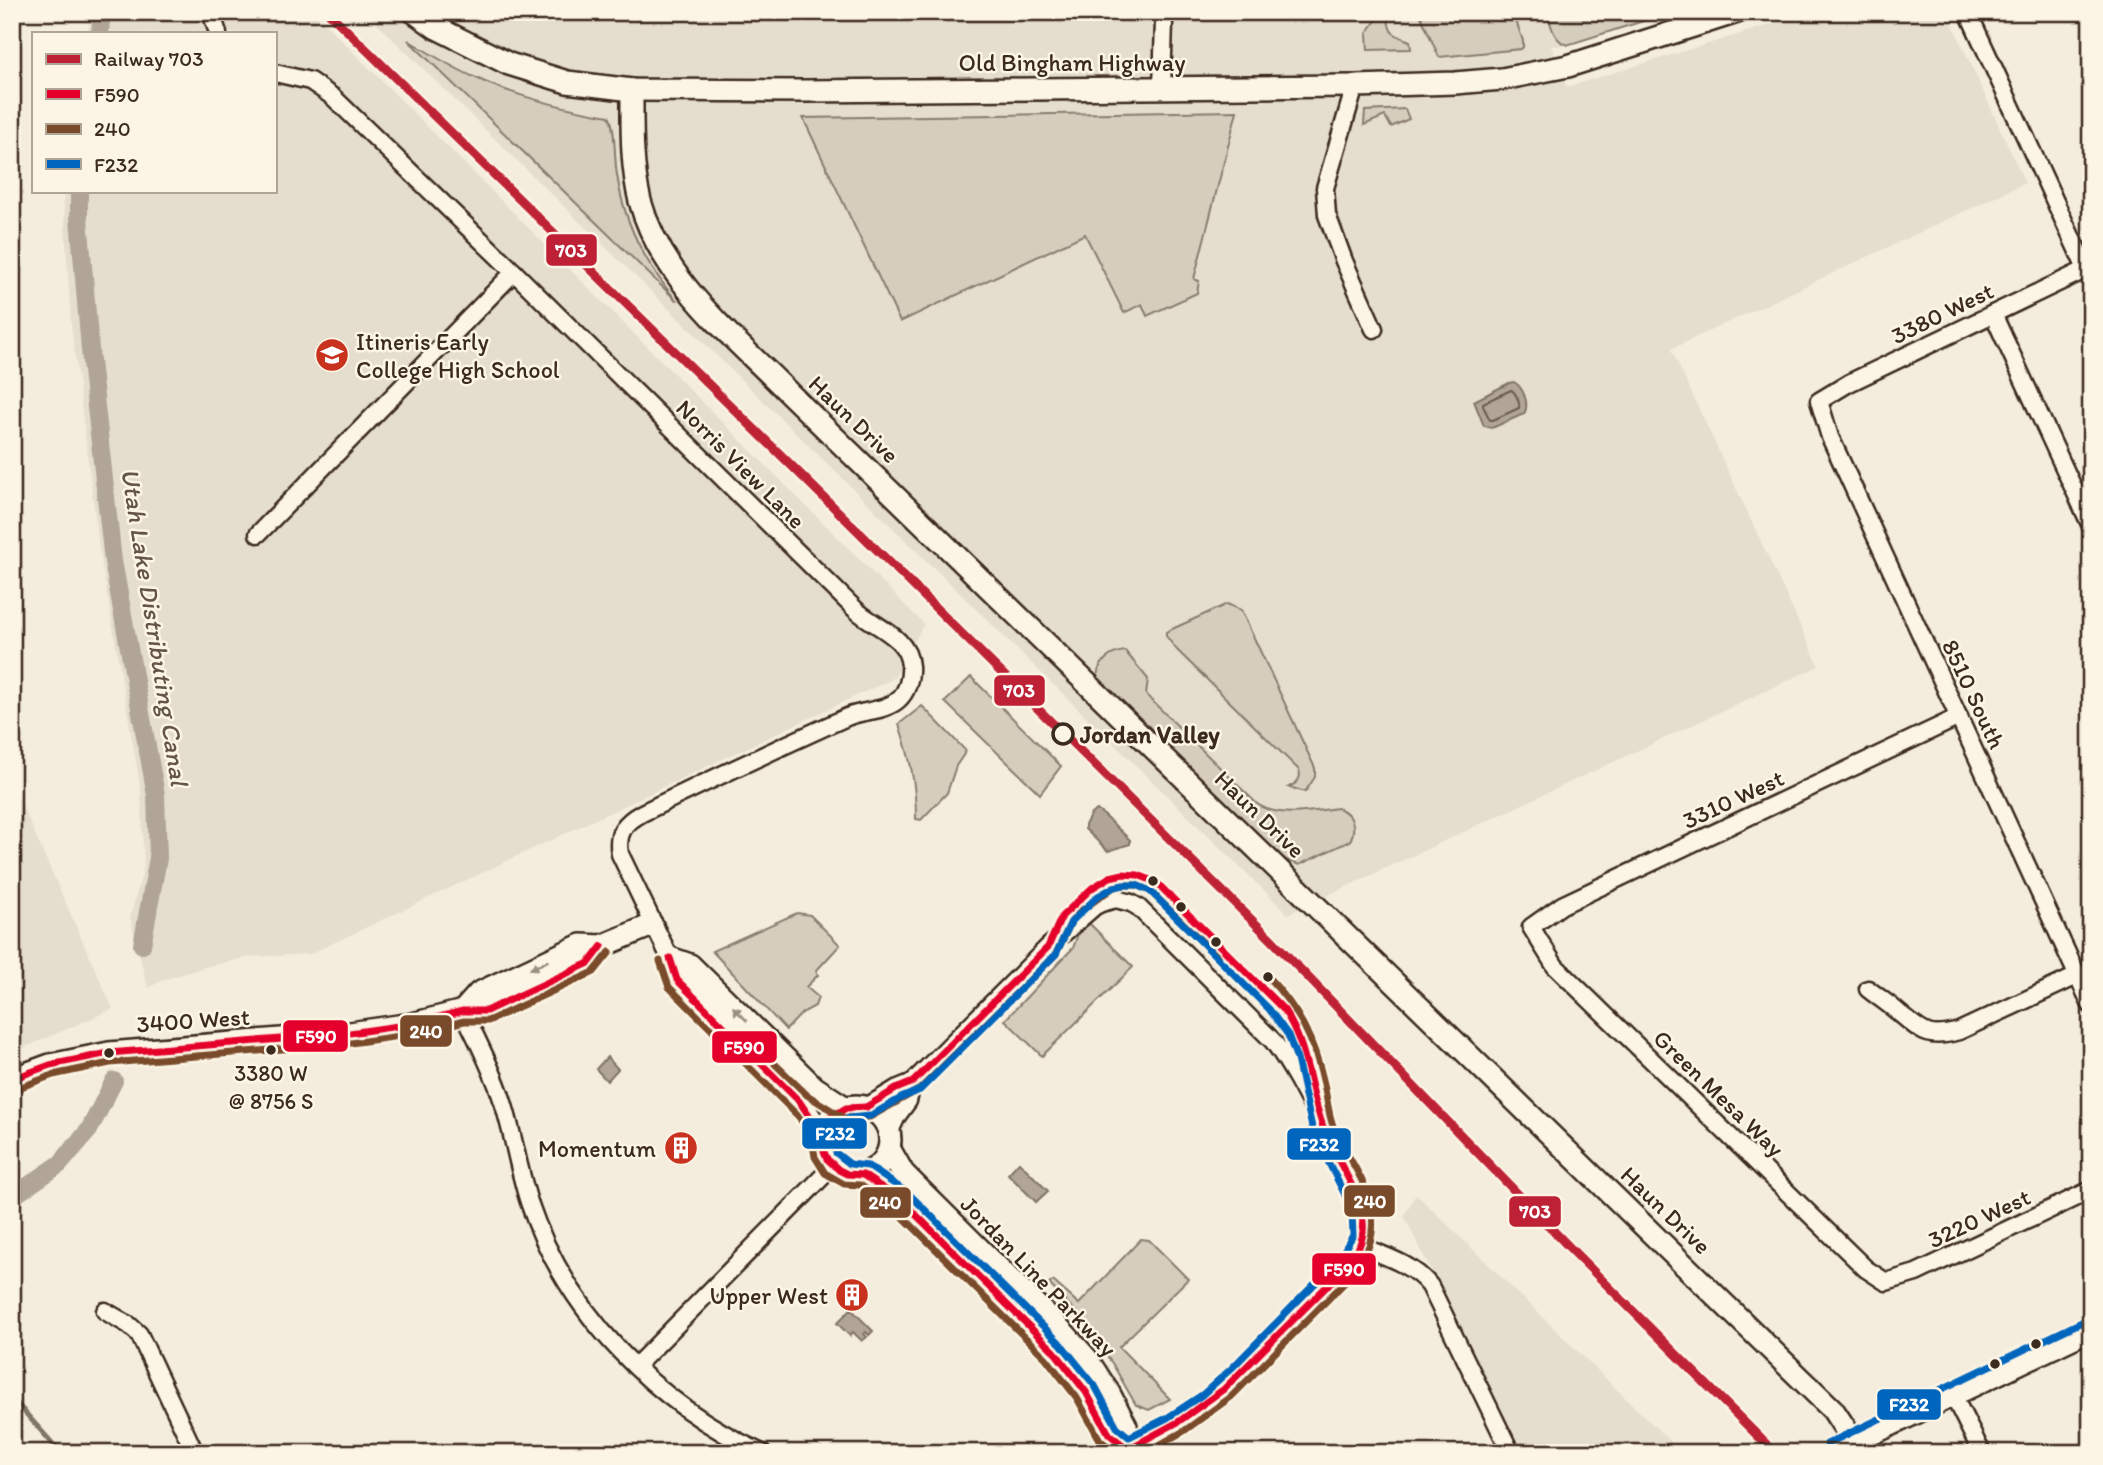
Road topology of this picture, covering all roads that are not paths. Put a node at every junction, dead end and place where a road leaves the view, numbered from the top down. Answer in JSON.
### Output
{"nodes":[{"id":1,"x":211,"y":12,"type":"edge"},
{"id":2,"x":414,"y":12,"type":"edge"},
{"id":3,"x":1161,"y":12,"type":"edge"},
{"id":4,"x":1737,"y":12,"type":"edge"},
{"id":5,"x":1968,"y":12,"type":"edge"},
{"id":6,"x":218,"y":32,"type":"edge"},
{"id":7,"x":276,"y":73,"type":"edge"},
{"id":8,"x":1355,"y":86,"type":"junction"},
{"id":9,"x":1162,"y":88,"type":"junction"},
{"id":10,"x":632,"y":90,"type":"junction"},
{"id":11,"x":2088,"y":268,"type":"edge"},
{"id":12,"x":514,"y":272,"type":"junction"},
{"id":13,"x":1993,"y":314,"type":"junction"},
{"id":14,"x":1374,"y":329,"type":"dead end"},
{"id":15,"x":1819,"y":401,"type":"joint"},
{"id":16,"x":2091,"y":526,"type":"edge"},
{"id":17,"x":258,"y":534,"type":"dead end"},
{"id":18,"x":1959,"y":718,"type":"junction"},
{"id":19,"x":652,"y":925,"type":"junction"},
{"id":20,"x":1531,"y":928,"type":"joint"},
{"id":21,"x":670,"y":958,"type":"junction"},
{"id":22,"x":2077,"y":976,"type":"junction"},
{"id":23,"x":1867,"y":989,"type":"dead end"},
{"id":24,"x":2091,"y":1005,"type":"edge"},
{"id":25,"x":463,"y":1011,"type":"junction"},
{"id":26,"x":12,"y":1079,"type":"edge"},
{"id":27,"x":913,"y":1082,"type":"junction"},
{"id":28,"x":856,"y":1107,"type":"junction"},
{"id":29,"x":822,"y":1135,"type":"junction"},
{"id":30,"x":890,"y":1141,"type":"junction"},
{"id":31,"x":833,"y":1166,"type":"junction"},
{"id":32,"x":863,"y":1175,"type":"junction"},
{"id":33,"x":2089,"y":1197,"type":"edge"},
{"id":34,"x":1360,"y":1246,"type":"junction"},
{"id":35,"x":1886,"y":1282,"type":"joint"},
{"id":36,"x":106,"y":1311,"type":"dead end"},
{"id":37,"x":2091,"y":1329,"type":"edge"},
{"id":38,"x":636,"y":1366,"type":"junction"},
{"id":39,"x":1953,"y":1395,"type":"junction"},
{"id":40,"x":1854,"y":1441,"type":"junction"},
{"id":41,"x":1126,"y":1452,"type":"edge"},
{"id":42,"x":195,"y":1453,"type":"edge"},
{"id":43,"x":762,"y":1453,"type":"edge"},
{"id":44,"x":1511,"y":1453,"type":"edge"},
{"id":45,"x":1832,"y":1453,"type":"edge"},
{"id":46,"x":1983,"y":1453,"type":"edge"}],
"edges":[{"from":1,"to":6,"type":"street"},
{"from":2,"to":10,"type":"street","name":"Old Bingham Highway"},
{"from":3,"to":9,"type":"street"},
{"from":4,"to":8,"type":"street","name":"Old Bingham Highway"},
{"from":5,"to":11,"type":"street"},
{"from":7,"to":12,"type":"street","name":"Norris View Lane"},
{"from":8,"to":9,"type":"street","name":"Old Bingham Highway"},
{"from":8,"to":14,"type":"street"},
{"from":9,"to":10,"type":"street","name":"Old Bingham Highway"},
{"from":10,"to":40,"type":"street","name":"Haun Drive"},
{"from":11,"to":13,"type":"street","name":"3380 West"},
{"from":12,"to":17,"type":"street"},
{"from":12,"to":19,"type":"street","name":"Norris View Lane"},
{"from":13,"to":15,"type":"street","name":"3380 West"},
{"from":13,"to":16,"type":"street"},
{"from":15,"to":18,"type":"street","name":"8510 South"},
{"from":18,"to":20,"type":"street","name":"3310 West"},
{"from":18,"to":22,"type":"street","name":"8510 South"},
{"from":19,"to":21,"type":"street"},
{"from":19,"to":25,"type":"street","name":"3400 West"},
{"from":20,"to":35,"type":"street","name":"Green Mesa Way"},
{"from":28,"to":21,"type":"street","one_way":true},
{"from":21,"to":29,"type":"street"},
{"from":22,"to":23,"type":"street"},
{"from":22,"to":24,"type":"street","name":"8510 South"},
{"from":25,"to":26,"type":"street","name":"3400 West"},
{"from":25,"to":38,"type":"street"},
{"from":27,"to":28,"type":"street"},
{"from":27,"to":30,"type":"street"},
{"from":27,"to":34,"type":"street"},
{"from":28,"to":29,"type":"street"},
{"from":28,"to":30,"type":"street"},
{"from":29,"to":31,"type":"street"},
{"from":30,"to":32,"type":"street"},
{"from":30,"to":41,"type":"street","name":"Jordan Line Parkway"},
{"from":31,"to":32,"type":"street"},
{"from":31,"to":38,"type":"street"},
{"from":32,"to":41,"type":"street","name":"Jordan Line Parkway"},
{"from":33,"to":35,"type":"street","name":"3220 West"},
{"from":34,"to":41,"type":"street"},
{"from":34,"to":44,"type":"street"},
{"from":36,"to":42,"type":"street"},
{"from":37,"to":39,"type":"street"},
{"from":38,"to":43,"type":"street"},
{"from":39,"to":40,"type":"street"},
{"from":39,"to":46,"type":"street"},
{"from":40,"to":45,"type":"street"}]}
